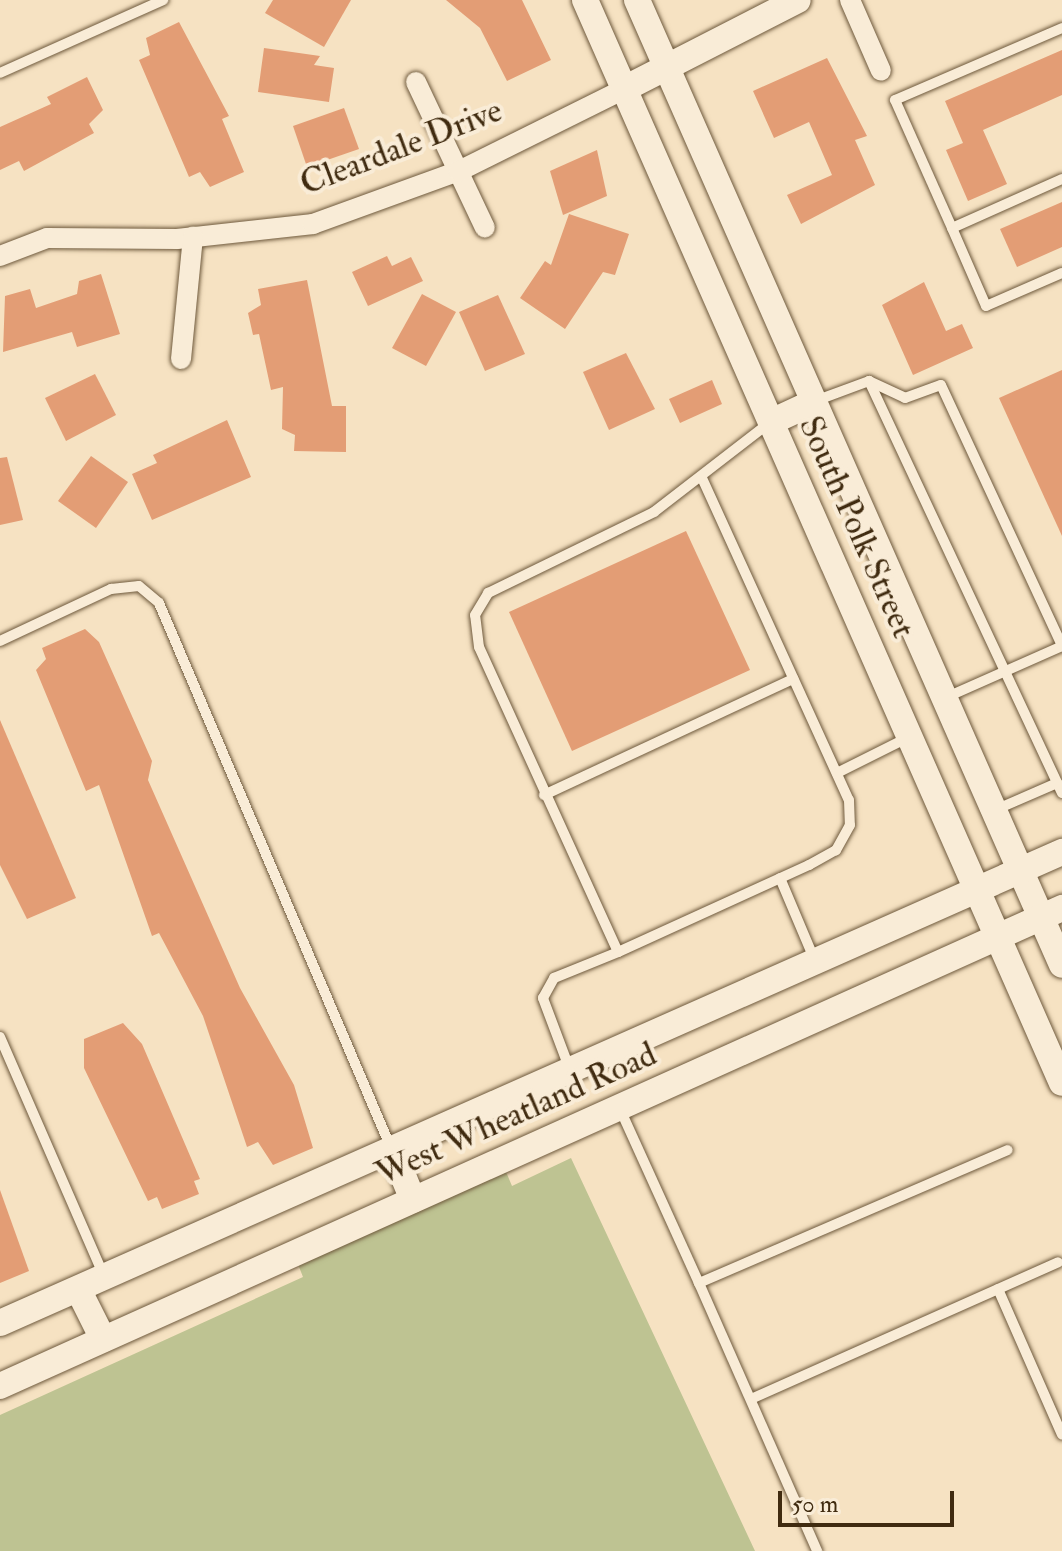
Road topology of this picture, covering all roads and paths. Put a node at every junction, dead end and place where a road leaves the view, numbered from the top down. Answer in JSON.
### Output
{"nodes":[{"id":1,"x":163,"y":0,"type":"edge"},
{"id":2,"x":585,"y":0,"type":"edge"},
{"id":3,"x":637,"y":0,"type":"edge"},
{"id":4,"x":798,"y":0,"type":"edge"},
{"id":5,"x":850,"y":0,"type":"edge"},
{"id":6,"x":1062,"y":28,"type":"edge"},
{"id":7,"x":667,"y":69,"type":"junction"},
{"id":8,"x":881,"y":71,"type":"dead end"},
{"id":9,"x":0,"y":73,"type":"edge"},
{"id":10,"x":416,"y":82,"type":"dead end"},
{"id":11,"x":624,"y":89,"type":"junction"},
{"id":12,"x":459,"y":171,"type":"junction"},
{"id":13,"x":1062,"y":179,"type":"edge"},
{"id":14,"x":485,"y":228,"type":"dead end"},
{"id":15,"x":952,"y":228,"type":"junction"},
{"id":16,"x":193,"y":237,"type":"junction"},
{"id":17,"x":0,"y":256,"type":"edge"},
{"id":18,"x":1062,"y":273,"type":"edge"},
{"id":19,"x":181,"y":359,"type":"dead end"},
{"id":20,"x":869,"y":381,"type":"junction"},
{"id":21,"x":814,"y":402,"type":"junction"},
{"id":22,"x":771,"y":422,"type":"junction"},
{"id":23,"x":702,"y":478,"type":"junction"},
{"id":24,"x":0,"y":641,"type":"edge"},
{"id":25,"x":1062,"y":646,"type":"edge"},
{"id":26,"x":1004,"y":672,"type":"junction"},
{"id":27,"x":793,"y":679,"type":"junction"},
{"id":28,"x":944,"y":699,"type":"junction"},
{"id":29,"x":909,"y":737,"type":"junction"},
{"id":30,"x":837,"y":773,"type":"junction"},
{"id":31,"x":1060,"y":788,"type":"edge"},
{"id":32,"x":544,"y":795,"type":"junction"},
{"id":33,"x":994,"y":811,"type":"junction"},
{"id":34,"x":1062,"y":852,"type":"edge"},
{"id":35,"x":1020,"y":871,"type":"junction"},
{"id":36,"x":780,"y":878,"type":"junction"},
{"id":37,"x":977,"y":889,"type":"junction"},
{"id":38,"x":1051,"y":913,"type":"edge"},
{"id":39,"x":998,"y":937,"type":"junction"},
{"id":40,"x":618,"y":952,"type":"junction"},
{"id":41,"x":816,"y":961,"type":"junction"},
{"id":42,"x":1062,"y":965,"type":"edge"},
{"id":43,"x":0,"y":1037,"type":"edge"},
{"id":44,"x":570,"y":1070,"type":"junction"},
{"id":45,"x":1062,"y":1083,"type":"edge"},
{"id":46,"x":620,"y":1107,"type":"junction"},
{"id":47,"x":392,"y":1149,"type":"junction"},
{"id":48,"x":1008,"y":1150,"type":"dead end"},
{"id":49,"x":413,"y":1200,"type":"junction"},
{"id":50,"x":1058,"y":1262,"type":"dead end"},
{"id":51,"x":105,"y":1278,"type":"junction"},
{"id":52,"x":699,"y":1283,"type":"junction"},
{"id":53,"x":78,"y":1289,"type":"junction"},
{"id":54,"x":998,"y":1289,"type":"junction"},
{"id":55,"x":0,"y":1323,"type":"edge"},
{"id":56,"x":103,"y":1339,"type":"junction"},
{"id":57,"x":0,"y":1386,"type":"edge"},
{"id":58,"x":751,"y":1399,"type":"junction"},
{"id":59,"x":1062,"y":1435,"type":"edge"},
{"id":60,"x":817,"y":1551,"type":"edge"}],
"edges":[{"from":1,"to":9,"type":"lane"},
{"from":2,"to":11,"type":"main road","name":"South Polk Street"},
{"from":3,"to":7,"type":"main road","name":"South Polk Street"},
{"from":4,"to":7,"type":"main road","name":"Cleardale Drive"},
{"from":5,"to":8,"type":"street"},
{"from":6,"to":15,"type":"lane"},
{"from":7,"to":11,"type":"main road","name":"Cleardale Drive"},
{"from":7,"to":21,"type":"main road","name":"South Polk Street"},
{"from":10,"to":12,"type":"street"},
{"from":11,"to":12,"type":"street","name":"Cleardale Drive"},
{"from":11,"to":22,"type":"main road","name":"South Polk Street"},
{"from":12,"to":14,"type":"street"},
{"from":12,"to":16,"type":"street","name":"Cleardale Drive"},
{"from":13,"to":15,"type":"lane"},
{"from":15,"to":18,"type":"lane"},
{"from":16,"to":17,"type":"street","name":"Cleardale Drive"},
{"from":16,"to":19,"type":"street"},
{"from":20,"to":21,"type":"lane"},
{"from":20,"to":25,"type":"lane"},
{"from":20,"to":26,"type":"lane"},
{"from":21,"to":22,"type":"main road"},
{"from":21,"to":28,"type":"main road","name":"South Polk Street"},
{"from":22,"to":23,"type":"lane"},
{"from":22,"to":29,"type":"main road","name":"South Polk Street"},
{"from":23,"to":27,"type":"lane"},
{"from":23,"to":32,"type":"lane"},
{"from":24,"to":47,"type":"lane"},
{"from":25,"to":26,"type":"lane"},
{"from":26,"to":28,"type":"lane"},
{"from":26,"to":31,"type":"lane"},
{"from":27,"to":30,"type":"lane"},
{"from":27,"to":32,"type":"lane"},
{"from":28,"to":33,"type":"main road","name":"South Polk Street"},
{"from":29,"to":30,"type":"lane"},
{"from":29,"to":37,"type":"main road","name":"South Polk Street"},
{"from":30,"to":36,"type":"lane"},
{"from":31,"to":33,"type":"lane"},
{"from":32,"to":40,"type":"lane"},
{"from":33,"to":35,"type":"main road","name":"South Polk Street"},
{"from":34,"to":35,"type":"main road","name":"West Wheatland Road"},
{"from":35,"to":37,"type":"main road","name":"West Wheatland Road"},
{"from":35,"to":38,"type":"main road","name":"South Polk Street"},
{"from":36,"to":40,"type":"lane"},
{"from":36,"to":41,"type":"lane"},
{"from":37,"to":39,"type":"main road","name":"South Polk Street"},
{"from":37,"to":41,"type":"main road","name":"West Wheatland Road"},
{"from":38,"to":39,"type":"main road","name":"West Wheatland Road"},
{"from":38,"to":42,"type":"main road","name":"South Polk Street"},
{"from":39,"to":45,"type":"main road","name":"South Polk Street"},
{"from":39,"to":46,"type":"main road","name":"West Wheatland Road"},
{"from":40,"to":44,"type":"lane"},
{"from":41,"to":44,"type":"main road","name":"West Wheatland Road"},
{"from":43,"to":51,"type":"lane"},
{"from":44,"to":47,"type":"main road","name":"West Wheatland Road"},
{"from":46,"to":49,"type":"main road","name":"West Wheatland Road"},
{"from":46,"to":52,"type":"lane"},
{"from":47,"to":49,"type":"main road"},
{"from":47,"to":51,"type":"main road","name":"West Wheatland Road"},
{"from":48,"to":52,"type":"lane"},
{"from":49,"to":56,"type":"main road","name":"West Wheatland Road"},
{"from":50,"to":54,"type":"lane"},
{"from":51,"to":53,"type":"main road","name":"West Wheatland Road"},
{"from":52,"to":58,"type":"lane"},
{"from":53,"to":55,"type":"main road","name":"West Wheatland Road"},
{"from":53,"to":56,"type":"main road"},
{"from":54,"to":58,"type":"lane"},
{"from":54,"to":59,"type":"lane"},
{"from":56,"to":57,"type":"main road","name":"West Wheatland Road"},
{"from":58,"to":60,"type":"lane"}]}
